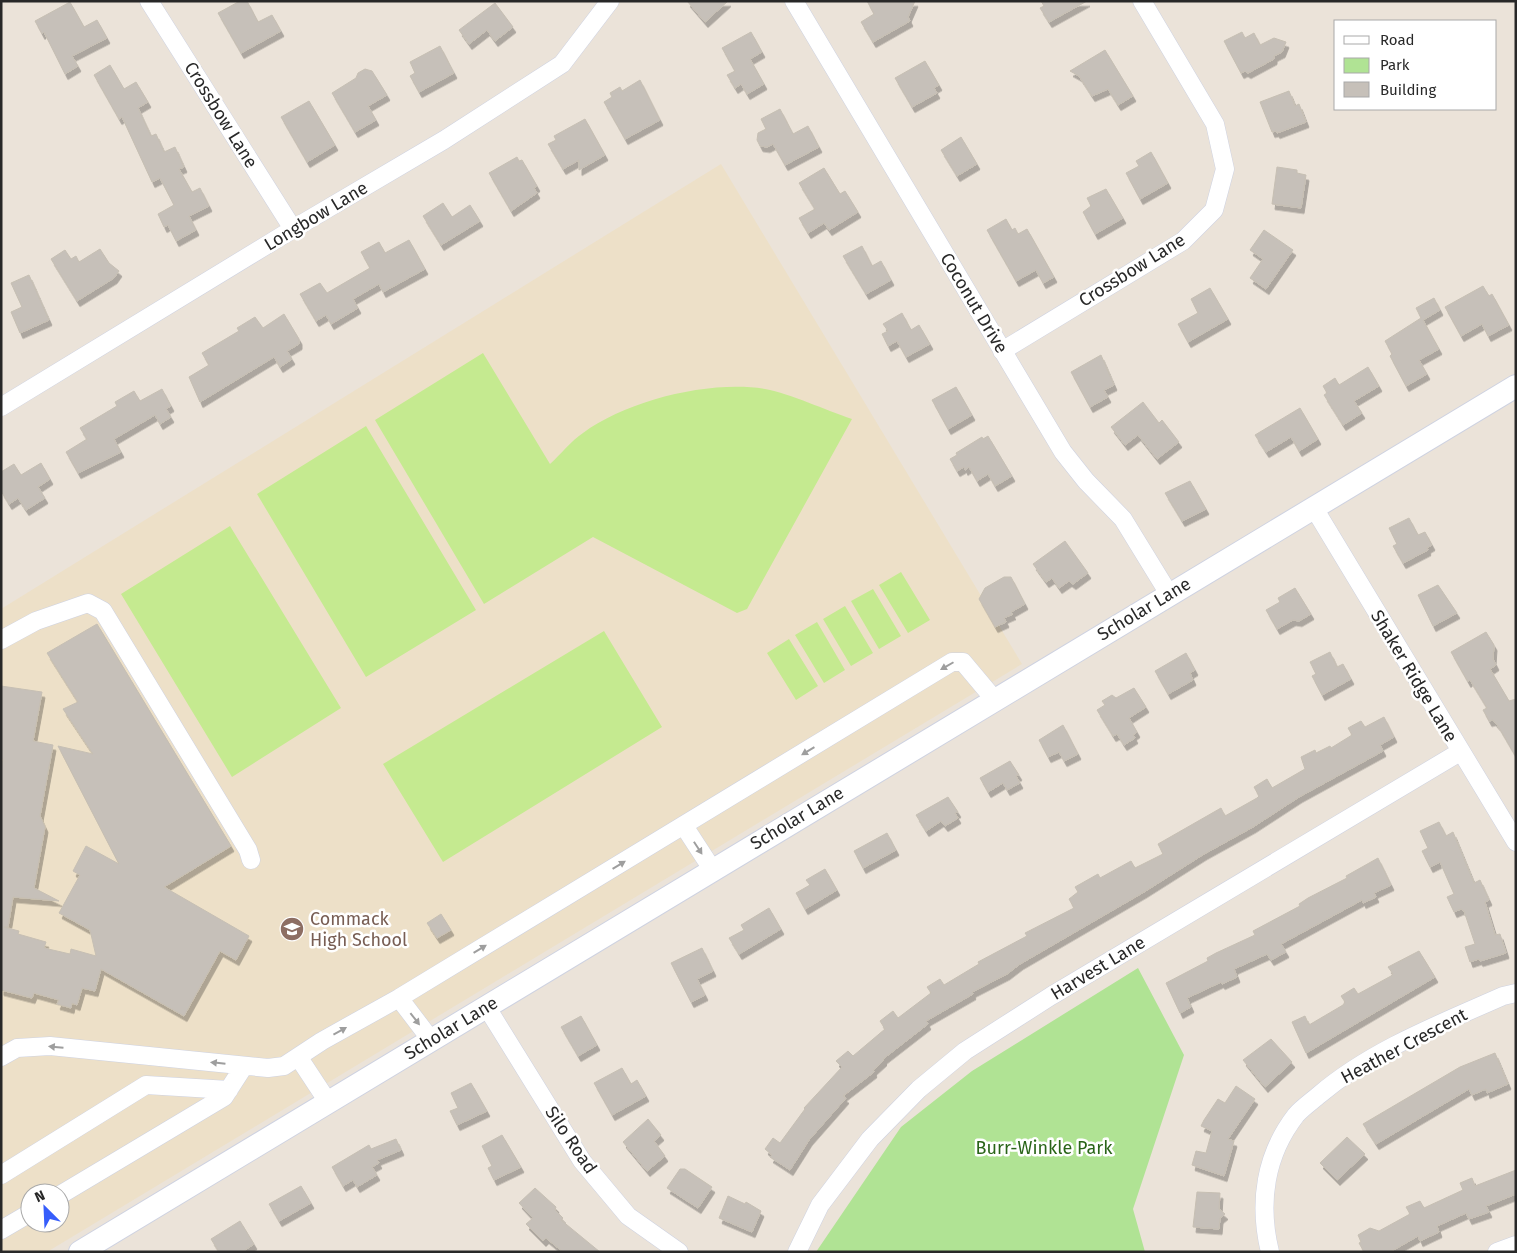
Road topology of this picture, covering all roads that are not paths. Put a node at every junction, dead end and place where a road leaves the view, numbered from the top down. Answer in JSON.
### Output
{"nodes":[{"id":1,"x":149,"y":1,"type":"edge"},
{"id":2,"x":610,"y":1,"type":"edge"},
{"id":3,"x":794,"y":1,"type":"edge"},
{"id":4,"x":1142,"y":1,"type":"edge"},
{"id":5,"x":293,"y":228,"type":"junction"},
{"id":6,"x":1002,"y":350,"type":"junction"},
{"id":7,"x":1516,"y":386,"type":"edge"},
{"id":8,"x":1,"y":407,"type":"edge"},
{"id":9,"x":1314,"y":508,"type":"junction"},
{"id":10,"x":1169,"y":594,"type":"junction"},
{"id":11,"x":1,"y":640,"type":"edge"},
{"id":12,"x":994,"y":699,"type":"junction"},
{"id":13,"x":1460,"y":752,"type":"junction"},
{"id":14,"x":684,"y":826,"type":"junction"},
{"id":15,"x":1516,"y":842,"type":"edge"},
{"id":16,"x":250,"y":860,"type":"dead end"},
{"id":17,"x":712,"y":869,"type":"junction"},
{"id":18,"x":1516,"y":993,"type":"edge"},
{"id":19,"x":399,"y":998,"type":"junction"},
{"id":20,"x":486,"y":1006,"type":"junction"},
{"id":21,"x":431,"y":1040,"type":"junction"},
{"id":22,"x":1,"y":1057,"type":"edge"},
{"id":23,"x":299,"y":1058,"type":"junction"},
{"id":24,"x":244,"y":1066,"type":"junction"},
{"id":25,"x":229,"y":1090,"type":"junction"},
{"id":26,"x":328,"y":1102,"type":"junction"},
{"id":27,"x":1,"y":1175,"type":"edge"},
{"id":28,"x":70,"y":1189,"type":"edge"},
{"id":29,"x":20,"y":1219,"type":"edge"},
{"id":30,"x":1,"y":1230,"type":"edge"},
{"id":31,"x":1516,"y":1245,"type":"edge"},
{"id":32,"x":80,"y":1252,"type":"edge"},
{"id":33,"x":679,"y":1252,"type":"edge"},
{"id":34,"x":797,"y":1252,"type":"edge"},
{"id":35,"x":1270,"y":1252,"type":"edge"},
{"id":36,"x":1497,"y":1252,"type":"edge"}],
"edges":[{"from":1,"to":5,"type":"street","name":"Crossbow Lane"},
{"from":2,"to":5,"type":"street","name":"Longbow Lane"},
{"from":3,"to":6,"type":"street","name":"Coconut Drive"},
{"from":4,"to":6,"type":"street","name":"Crossbow Lane"},
{"from":5,"to":8,"type":"street","name":"Longbow Lane"},
{"from":6,"to":10,"type":"street","name":"Coconut Drive"},
{"from":7,"to":9,"type":"street","name":"Scholar Lane"},
{"from":9,"to":10,"type":"street","name":"Scholar Lane"},
{"from":9,"to":13,"type":"street","name":"Shaker Ridge Lane"},
{"from":10,"to":12,"type":"street","name":"Scholar Lane"},
{"from":11,"to":16,"type":"street"},
{"from":12,"to":14,"type":"street","one_way":true},
{"from":12,"to":17,"type":"street","name":"Scholar Lane"},
{"from":13,"to":15,"type":"street","name":"Shaker Ridge Lane"},
{"from":13,"to":34,"type":"street","name":"Harvest Lane"},
{"from":14,"to":17,"type":"street","one_way":true},
{"from":19,"to":14,"type":"street","one_way":true},
{"from":17,"to":20,"type":"street","name":"Scholar Lane"},
{"from":18,"to":35,"type":"street","name":"Heather Crescent"},
{"from":19,"to":21,"type":"street","one_way":true},
{"from":23,"to":19,"type":"street","one_way":true},
{"from":20,"to":21,"type":"street","name":"Scholar Lane"},
{"from":20,"to":33,"type":"street","name":"Silo Road"},
{"from":21,"to":26,"type":"street","name":"Scholar Lane"},
{"from":24,"to":22,"type":"street","one_way":true},
{"from":23,"to":24,"type":"street"},
{"from":23,"to":26,"type":"street"},
{"from":24,"to":25,"type":"street"},
{"from":25,"to":27,"type":"street"},
{"from":25,"to":28,"type":"street"},
{"from":26,"to":32,"type":"street","name":"Scholar Lane"},
{"from":29,"to":30,"type":"street"},
{"from":31,"to":36,"type":"street"}]}
